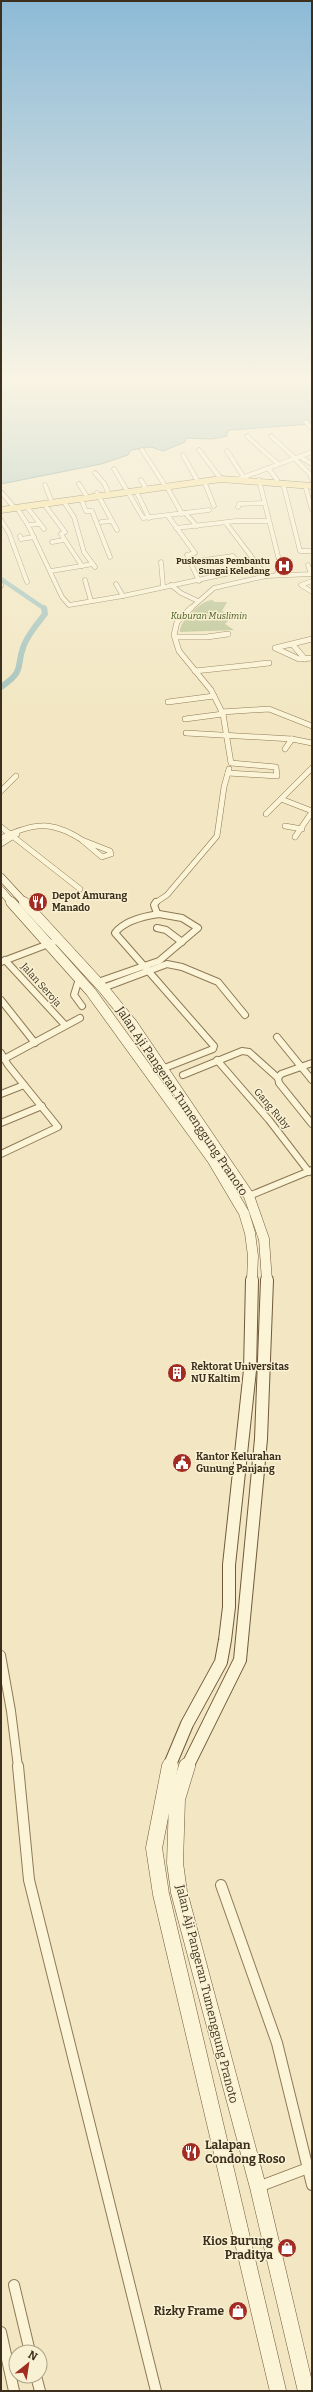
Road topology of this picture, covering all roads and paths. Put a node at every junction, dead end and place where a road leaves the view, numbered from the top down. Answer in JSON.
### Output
{"nodes":[{"id":1,"x":127,"y":491,"type":"edge"},
{"id":2,"x":136,"y":491,"type":"edge"},
{"id":3,"x":1,"y":492,"type":"edge"},
{"id":4,"x":47,"y":492,"type":"edge"},
{"id":5,"x":83,"y":492,"type":"edge"},
{"id":6,"x":108,"y":492,"type":"joint"},
{"id":7,"x":115,"y":492,"type":"edge"},
{"id":8,"x":122,"y":492,"type":"edge"},
{"id":9,"x":171,"y":492,"type":"edge"},
{"id":10,"x":207,"y":492,"type":"edge"},
{"id":11,"x":262,"y":492,"type":"edge"},
{"id":12,"x":283,"y":492,"type":"edge"},
{"id":13,"x":311,"y":492,"type":"edge"},
{"id":14,"x":98,"y":495,"type":"junction"},
{"id":15,"x":85,"y":497,"type":"junction"},
{"id":16,"x":51,"y":500,"type":"junction"},
{"id":17,"x":64,"y":502,"type":"junction"},
{"id":18,"x":264,"y":503,"type":"junction"},
{"id":19,"x":44,"y":504,"type":"junction"},
{"id":20,"x":214,"y":506,"type":"dead end"},
{"id":21,"x":15,"y":507,"type":"junction"},
{"id":22,"x":27,"y":507,"type":"junction"},
{"id":23,"x":238,"y":507,"type":"dead end"},
{"id":24,"x":1,"y":509,"type":"edge"},
{"id":25,"x":209,"y":510,"type":"dead end"},
{"id":26,"x":312,"y":510,"type":"edge"},
{"id":27,"x":184,"y":513,"type":"junction"},
{"id":28,"x":168,"y":516,"type":"junction"},
{"id":29,"x":220,"y":516,"type":"dead end"},
{"id":30,"x":149,"y":518,"type":"junction"},
{"id":31,"x":1,"y":520,"type":"edge"},
{"id":32,"x":111,"y":521,"type":"junction"},
{"id":33,"x":268,"y":521,"type":"junction"},
{"id":34,"x":101,"y":522,"type":"dead end"},
{"id":35,"x":225,"y":523,"type":"junction"},
{"id":36,"x":40,"y":524,"type":"junction"},
{"id":37,"x":28,"y":525,"type":"junction"},
{"id":38,"x":197,"y":526,"type":"junction"},
{"id":39,"x":176,"y":528,"type":"junction"},
{"id":40,"x":44,"y":529,"type":"dead end"},
{"id":41,"x":116,"y":530,"type":"dead end"},
{"id":42,"x":20,"y":536,"type":"dead end"},
{"id":43,"x":34,"y":537,"type":"junction"},
{"id":44,"x":64,"y":540,"type":"junction"},
{"id":45,"x":52,"y":542,"type":"dead end"},
{"id":46,"x":312,"y":551,"type":"edge"},
{"id":47,"x":110,"y":557,"type":"dead end"},
{"id":48,"x":161,"y":562,"type":"dead end"},
{"id":49,"x":190,"y":562,"type":"junction"},
{"id":50,"x":308,"y":565,"type":"dead end"},
{"id":51,"x":82,"y":566,"type":"junction"},
{"id":52,"x":51,"y":571,"type":"junction"},
{"id":53,"x":311,"y":574,"type":"edge"},
{"id":54,"x":276,"y":575,"type":"junction"},
{"id":55,"x":266,"y":576,"type":"junction"},
{"id":56,"x":85,"y":580,"type":"dead end"},
{"id":57,"x":199,"y":581,"type":"junction"},
{"id":58,"x":312,"y":581,"type":"edge"},
{"id":59,"x":27,"y":582,"type":"dead end"},
{"id":60,"x":116,"y":584,"type":"dead end"},
{"id":61,"x":171,"y":585,"type":"junction"},
{"id":62,"x":163,"y":586,"type":"junction"},
{"id":63,"x":312,"y":592,"type":"edge"},
{"id":64,"x":123,"y":596,"type":"junction"},
{"id":65,"x":91,"y":601,"type":"junction"},
{"id":66,"x":198,"y":601,"type":"junction"},
{"id":67,"x":228,"y":634,"type":"dead end"},
{"id":68,"x":175,"y":637,"type":"junction"},
{"id":69,"x":312,"y":639,"type":"edge"},
{"id":70,"x":293,"y":645,"type":"dead end"},
{"id":71,"x":312,"y":658,"type":"edge"},
{"id":72,"x":305,"y":659,"type":"junction"},
{"id":73,"x":269,"y":663,"type":"dead end"},
{"id":74,"x":195,"y":671,"type":"junction"},
{"id":75,"x":214,"y":696,"type":"junction"},
{"id":76,"x":168,"y":702,"type":"dead end"},
{"id":77,"x":222,"y":713,"type":"junction"},
{"id":78,"x":184,"y":719,"type":"dead end"},
{"id":79,"x":312,"y":726,"type":"edge"},
{"id":80,"x":186,"y":732,"type":"dead end"},
{"id":81,"x":227,"y":735,"type":"junction"},
{"id":82,"x":292,"y":740,"type":"junction"},
{"id":83,"x":312,"y":743,"type":"edge"},
{"id":84,"x":285,"y":749,"type":"dead end"},
{"id":85,"x":231,"y":763,"type":"junction"},
{"id":86,"x":312,"y":768,"type":"edge"},
{"id":87,"x":228,"y":773,"type":"junction"},
{"id":88,"x":16,"y":776,"type":"dead end"},
{"id":89,"x":1,"y":791,"type":"edge"},
{"id":90,"x":281,"y":799,"type":"junction"},
{"id":91,"x":312,"y":811,"type":"edge"},
{"id":92,"x":266,"y":814,"type":"dead end"},
{"id":93,"x":285,"y":826,"type":"dead end"},
{"id":94,"x":1,"y":827,"type":"edge"},
{"id":95,"x":302,"y":829,"type":"junction"},
{"id":96,"x":12,"y":835,"type":"junction"},
{"id":97,"x":295,"y":837,"type":"dead end"},
{"id":98,"x":1,"y":838,"type":"edge"},
{"id":99,"x":81,"y":840,"type":"junction"},
{"id":100,"x":1,"y":844,"type":"edge"},
{"id":101,"x":1,"y":876,"type":"edge"},
{"id":102,"x":80,"y":889,"type":"dead end"},
{"id":103,"x":1,"y":890,"type":"edge"},
{"id":104,"x":157,"y":913,"type":"junction"},
{"id":105,"x":156,"y":928,"type":"dead end"},
{"id":106,"x":54,"y":942,"type":"junction"},
{"id":107,"x":182,"y":942,"type":"junction"},
{"id":108,"x":3,"y":961,"type":"edge"},
{"id":109,"x":165,"y":961,"type":"junction"},
{"id":110,"x":147,"y":968,"type":"junction"},
{"id":111,"x":79,"y":979,"type":"junction"},
{"id":112,"x":101,"y":985,"type":"junction"},
{"id":113,"x":1,"y":1000,"type":"edge"},
{"id":114,"x":82,"y":1006,"type":"dead end"},
{"id":115,"x":245,"y":1015,"type":"dead end"},
{"id":116,"x":80,"y":1018,"type":"dead end"},
{"id":117,"x":65,"y":1025,"type":"junction"},
{"id":118,"x":277,"y":1037,"type":"dead end"},
{"id":119,"x":36,"y":1043,"type":"junction"},
{"id":120,"x":217,"y":1060,"type":"junction"},
{"id":121,"x":4,"y":1061,"type":"edge"},
{"id":122,"x":312,"y":1063,"type":"edge"},
{"id":123,"x":302,"y":1067,"type":"junction"},
{"id":124,"x":162,"y":1069,"type":"junction"},
{"id":125,"x":183,"y":1075,"type":"dead end"},
{"id":126,"x":278,"y":1078,"type":"junction"},
{"id":127,"x":312,"y":1080,"type":"edge"},
{"id":128,"x":24,"y":1085,"type":"junction"},
{"id":129,"x":1,"y":1094,"type":"edge"},
{"id":130,"x":42,"y":1106,"type":"junction"},
{"id":131,"x":1,"y":1123,"type":"edge"},
{"id":132,"x":312,"y":1124,"type":"edge"},
{"id":133,"x":1,"y":1154,"type":"edge"},
{"id":134,"x":311,"y":1171,"type":"edge"},
{"id":135,"x":248,"y":1196,"type":"junction"},
{"id":136,"x":250,"y":1370,"type":"junction"},
{"id":137,"x":265,"y":1371,"type":"junction"},
{"id":138,"x":1,"y":1655,"type":"edge"},
{"id":139,"x":221,"y":1885,"type":"dead end"},
{"id":140,"x":308,"y":2168,"type":"junction"},
{"id":141,"x":312,"y":2185,"type":"edge"},
{"id":142,"x":258,"y":2187,"type":"junction"},
{"id":143,"x":14,"y":2284,"type":"dead end"},
{"id":144,"x":1,"y":2332,"type":"edge"},
{"id":145,"x":28,"y":2344,"type":"edge"},
{"id":146,"x":312,"y":2386,"type":"edge"},
{"id":147,"x":14,"y":2391,"type":"edge"},
{"id":148,"x":156,"y":2391,"type":"edge"},
{"id":149,"x":278,"y":2391,"type":"edge"},
{"id":150,"x":306,"y":2391,"type":"edge"}],
"edges":[{"from":1,"to":30,"type":"street"},
{"from":2,"to":30,"type":"street"},
{"from":3,"to":21,"type":"street"},
{"from":4,"to":16,"type":"street"},
{"from":5,"to":15,"type":"street"},
{"from":6,"to":7,"type":"main road"},
{"from":6,"to":14,"type":"main road"},
{"from":8,"to":14,"type":"main road"},
{"from":9,"to":27,"type":"street"},
{"from":10,"to":20,"type":"street"},
{"from":11,"to":18,"type":"street"},
{"from":12,"to":46,"type":"street"},
{"from":13,"to":26,"type":"street"},
{"from":14,"to":15,"type":"main road"},
{"from":14,"to":32,"type":"street"},
{"from":15,"to":16,"type":"main road"},
{"from":15,"to":17,"type":"main road"},
{"from":15,"to":47,"type":"street"},
{"from":16,"to":21,"type":"main road"},
{"from":17,"to":19,"type":"main road"},
{"from":17,"to":51,"type":"street"},
{"from":18,"to":23,"type":"street"},
{"from":18,"to":33,"type":"street"},
{"from":19,"to":22,"type":"main road"},
{"from":19,"to":44,"type":"street"},
{"from":21,"to":22,"type":"main road"},
{"from":21,"to":24,"type":"main road"},
{"from":21,"to":37,"type":"street"},
{"from":22,"to":36,"type":"street"},
{"from":25,"to":27,"type":"street"},
{"from":27,"to":28,"type":"street"},
{"from":27,"to":38,"type":"street"},
{"from":28,"to":30,"type":"street"},
{"from":28,"to":39,"type":"street"},
{"from":29,"to":35,"type":"street"},
{"from":31,"to":59,"type":"street"},
{"from":32,"to":34,"type":"street"},
{"from":32,"to":41,"type":"street"},
{"from":33,"to":35,"type":"street"},
{"from":33,"to":54,"type":"street"},
{"from":35,"to":38,"type":"street"},
{"from":35,"to":55,"type":"street"},
{"from":36,"to":37,"type":"street"},
{"from":36,"to":40,"type":"street"},
{"from":37,"to":43,"type":"street"},
{"from":38,"to":39,"type":"street"},
{"from":39,"to":49,"type":"street"},
{"from":42,"to":43,"type":"street"},
{"from":43,"to":52,"type":"street"},
{"from":44,"to":45,"type":"street"},
{"from":44,"to":51,"type":"street"},
{"from":48,"to":62,"type":"street"},
{"from":49,"to":57,"type":"street"},
{"from":49,"to":57,"type":"street"},
{"from":50,"to":53,"type":"street"},
{"from":51,"to":52,"type":"street"},
{"from":52,"to":65,"type":"street"},
{"from":53,"to":54,"type":"street"},
{"from":54,"to":55,"type":"street"},
{"from":55,"to":66,"type":"street"},
{"from":56,"to":65,"type":"street"},
{"from":57,"to":61,"type":"street"},
{"from":58,"to":63,"type":"street"},
{"from":60,"to":64,"type":"street"},
{"from":61,"to":62,"type":"street"},
{"from":61,"to":66,"type":"street"},
{"from":62,"to":64,"type":"street"},
{"from":64,"to":65,"type":"street"},
{"from":66,"to":68,"type":"street"},
{"from":67,"to":68,"type":"street"},
{"from":68,"to":74,"type":"street"},
{"from":69,"to":72,"type":"street"},
{"from":70,"to":72,"type":"street"},
{"from":71,"to":72,"type":"street"},
{"from":73,"to":74,"type":"street"},
{"from":74,"to":75,"type":"street"},
{"from":75,"to":76,"type":"street"},
{"from":75,"to":77,"type":"street"},
{"from":77,"to":78,"type":"street"},
{"from":77,"to":79,"type":"street"},
{"from":77,"to":81,"type":"street"},
{"from":80,"to":81,"type":"street"},
{"from":81,"to":82,"type":"street"},
{"from":81,"to":85,"type":"street"},
{"from":82,"to":83,"type":"street"},
{"from":82,"to":84,"type":"street"},
{"from":85,"to":87,"type":"street"},
{"from":85,"to":87,"type":"street"},
{"from":86,"to":90,"type":"street"},
{"from":87,"to":104,"type":"street"},
{"from":88,"to":89,"type":"street"},
{"from":90,"to":91,"type":"street"},
{"from":90,"to":92,"type":"street"},
{"from":91,"to":95,"type":"street"},
{"from":93,"to":95,"type":"street"},
{"from":94,"to":96,"type":"street"},
{"from":95,"to":97,"type":"street"},
{"from":96,"to":98,"type":"street"},
{"from":96,"to":99,"type":"street"},
{"from":96,"to":100,"type":"street"},
{"from":96,"to":102,"type":"street"},
{"from":99,"to":99,"type":"street"},
{"from":101,"to":106,"type":"main road","name":"Jalan Aji Pangeran Tumenggung Pranoto"},
{"from":103,"to":106,"type":"main road","name":"Jalan Aji Pangeran Tumenggung Pranoto"},
{"from":104,"to":107,"type":"street"},
{"from":104,"to":110,"type":"street"},
{"from":105,"to":107,"type":"street"},
{"from":106,"to":108,"type":"street"},
{"from":106,"to":111,"type":"main road","name":"Jalan Aji Pangeran Tumenggung Pranoto"},
{"from":106,"to":112,"type":"main road","name":"Jalan Aji Pangeran Tumenggung Pranoto"},
{"from":107,"to":109,"type":"street"},
{"from":108,"to":117,"type":"street","name":"Jalan Seroja"},
{"from":109,"to":110,"type":"street"},
{"from":109,"to":115,"type":"street"},
{"from":110,"to":112,"type":"street"},
{"from":110,"to":124,"type":"street"},
{"from":111,"to":114,"type":"street"},
{"from":111,"to":136,"type":"main road","name":"Jalan Aji Pangeran Tumenggung Pranoto"},
{"from":112,"to":124,"type":"main road","name":"Jalan Aji Pangeran Tumenggung Pranoto"},
{"from":113,"to":119,"type":"street"},
{"from":116,"to":117,"type":"street"},
{"from":117,"to":119,"type":"street"},
{"from":118,"to":123,"type":"street"},
{"from":119,"to":121,"type":"street"},
{"from":120,"to":125,"type":"street"},
{"from":120,"to":126,"type":"street"},
{"from":120,"to":134,"type":"street","name":"Gang Ruby"},
{"from":121,"to":128,"type":"street"},
{"from":122,"to":123,"type":"street"},
{"from":123,"to":126,"type":"street"},
{"from":123,"to":127,"type":"street"},
{"from":124,"to":135,"type":"main road","name":"Jalan Aji Pangeran Tumenggung Pranoto"},
{"from":126,"to":132,"type":"street"},
{"from":128,"to":129,"type":"street"},
{"from":128,"to":130,"type":"street"},
{"from":130,"to":131,"type":"street"},
{"from":130,"to":133,"type":"street"},
{"from":134,"to":135,"type":"street"},
{"from":135,"to":137,"type":"main road","name":"Jalan Aji Pangeran Tumenggung Pranoto"},
{"from":136,"to":137,"type":"main road"},
{"from":136,"to":149,"type":"main road","name":"Jalan Aji Pangeran Tumenggung Pranoto"},
{"from":137,"to":142,"type":"main road","name":"Jalan Aji Pangeran Tumenggung Pranoto"},
{"from":138,"to":148,"type":"street"},
{"from":139,"to":140,"type":"street"},
{"from":140,"to":141,"type":"street"},
{"from":140,"to":142,"type":"street"},
{"from":142,"to":150,"type":"main road","name":"Jalan Aji Pangeran Tumenggung Pranoto"},
{"from":143,"to":145,"type":"street"},
{"from":144,"to":147,"type":"street"},
{"from":146,"to":150,"type":"main road"}]}
